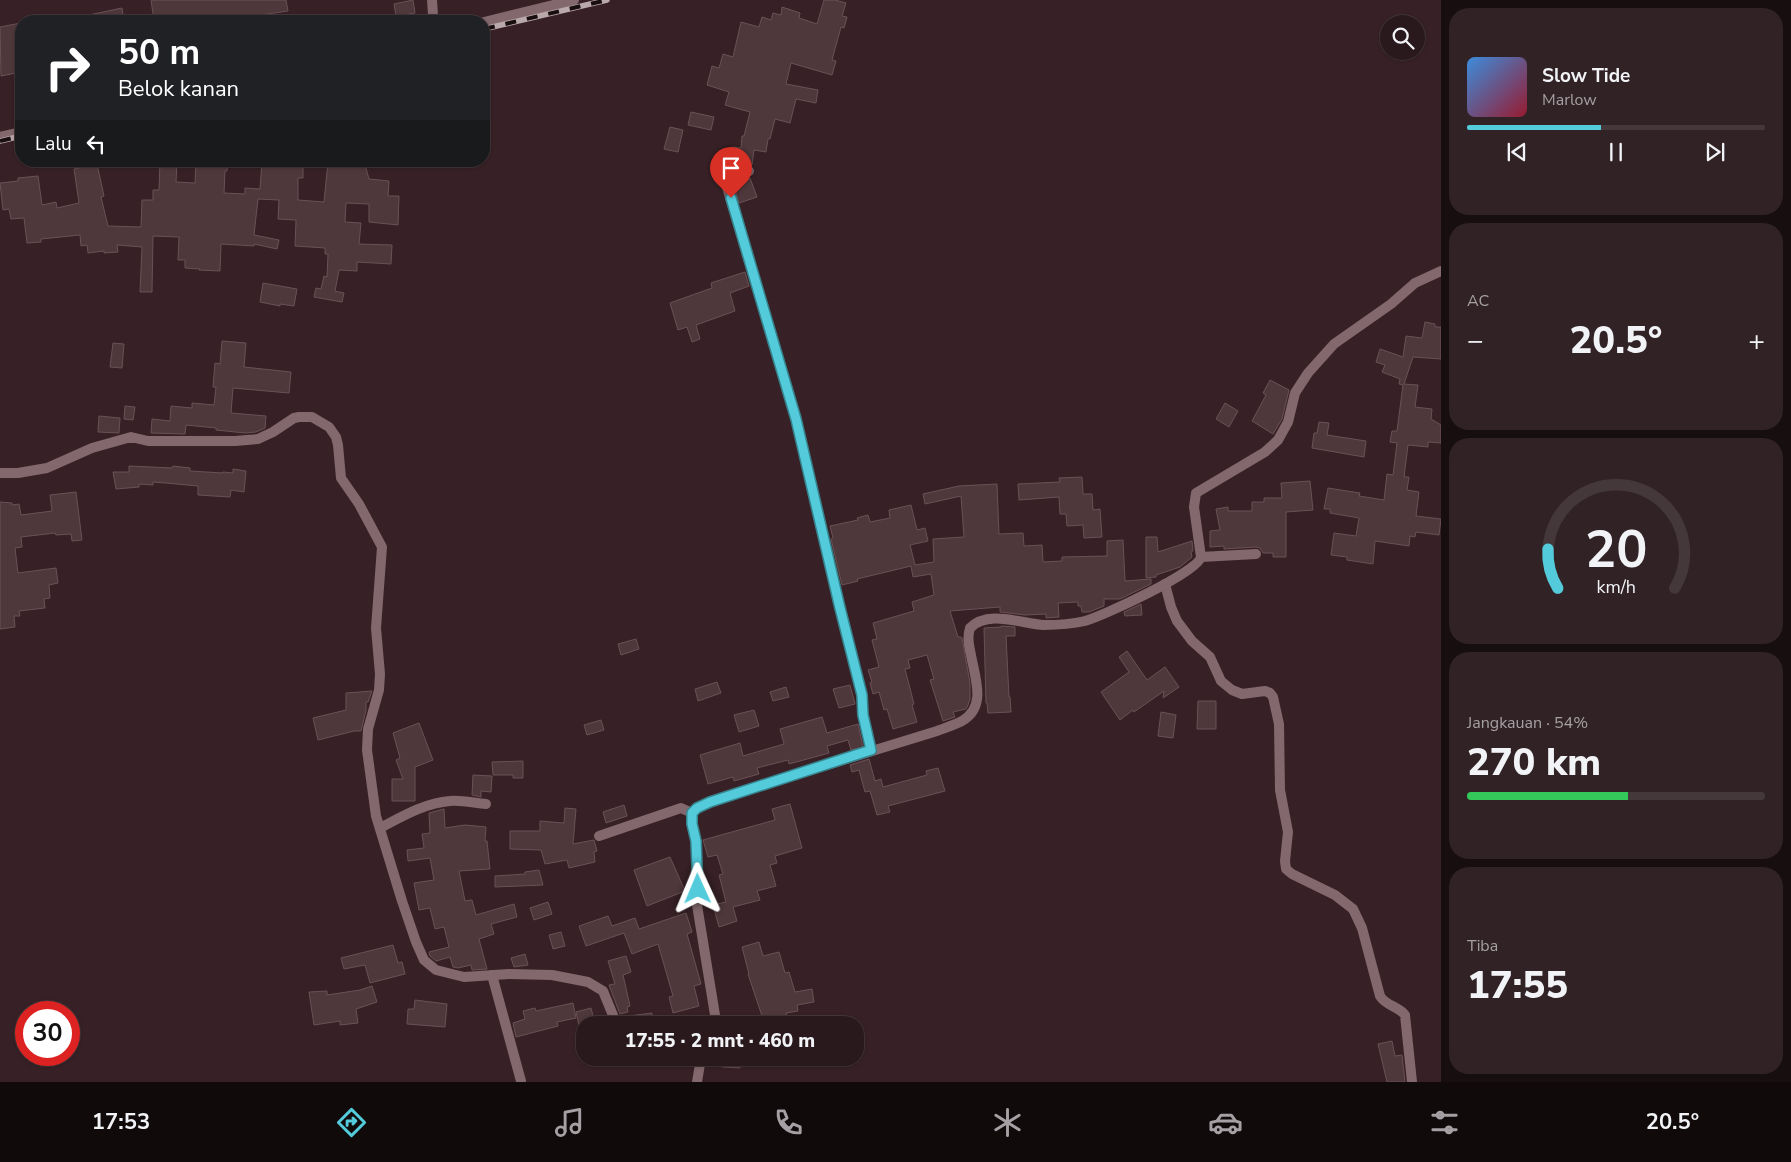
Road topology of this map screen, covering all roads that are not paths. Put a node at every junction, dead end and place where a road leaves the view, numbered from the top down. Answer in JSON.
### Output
{"nodes":[{"id":1,"x":432,"y":0,"type":"edge"},
{"id":2,"x":574,"y":0,"type":"edge"},
{"id":3,"x":433,"y":15,"type":"edge"},
{"id":4,"x":490,"y":21,"type":"edge"},
{"id":5,"x":15,"y":133,"type":"edge"},
{"id":6,"x":0,"y":137,"type":"edge"},
{"id":7,"x":749,"y":171,"type":"dead end"},
{"id":8,"x":1441,"y":270,"type":"edge"},
{"id":9,"x":0,"y":473,"type":"edge"},
{"id":10,"x":1256,"y":554,"type":"dead end"},
{"id":11,"x":1201,"y":557,"type":"junction"},
{"id":12,"x":1165,"y":584,"type":"junction"},
{"id":13,"x":871,"y":750,"type":"junction"},
{"id":14,"x":486,"y":804,"type":"dead end"},
{"id":15,"x":692,"y":813,"type":"junction"},
{"id":16,"x":380,"y":828,"type":"junction"},
{"id":17,"x":599,"y":836,"type":"dead end"},
{"id":18,"x":492,"y":975,"type":"junction"},
{"id":19,"x":613,"y":1016,"type":"edge"},
{"id":20,"x":715,"y":1016,"type":"edge"},
{"id":21,"x":700,"y":1066,"type":"edge"},
{"id":22,"x":521,"y":1081,"type":"edge"},
{"id":23,"x":697,"y":1082,"type":"edge"},
{"id":24,"x":1412,"y":1082,"type":"edge"}],
"edges":[{"from":1,"to":3,"type":"street"},
{"from":2,"to":4,"type":"street"},
{"from":5,"to":6,"type":"street"},
{"from":7,"to":13,"type":"street"},
{"from":8,"to":11,"type":"street"},
{"from":9,"to":16,"type":"street"},
{"from":10,"to":11,"type":"street"},
{"from":11,"to":12,"type":"street"},
{"from":12,"to":13,"type":"street"},
{"from":12,"to":24,"type":"street"},
{"from":13,"to":15,"type":"street"},
{"from":14,"to":16,"type":"street"},
{"from":15,"to":17,"type":"street"},
{"from":15,"to":20,"type":"street"},
{"from":16,"to":18,"type":"street"},
{"from":18,"to":19,"type":"street"},
{"from":18,"to":22,"type":"street"},
{"from":21,"to":23,"type":"street"}]}
